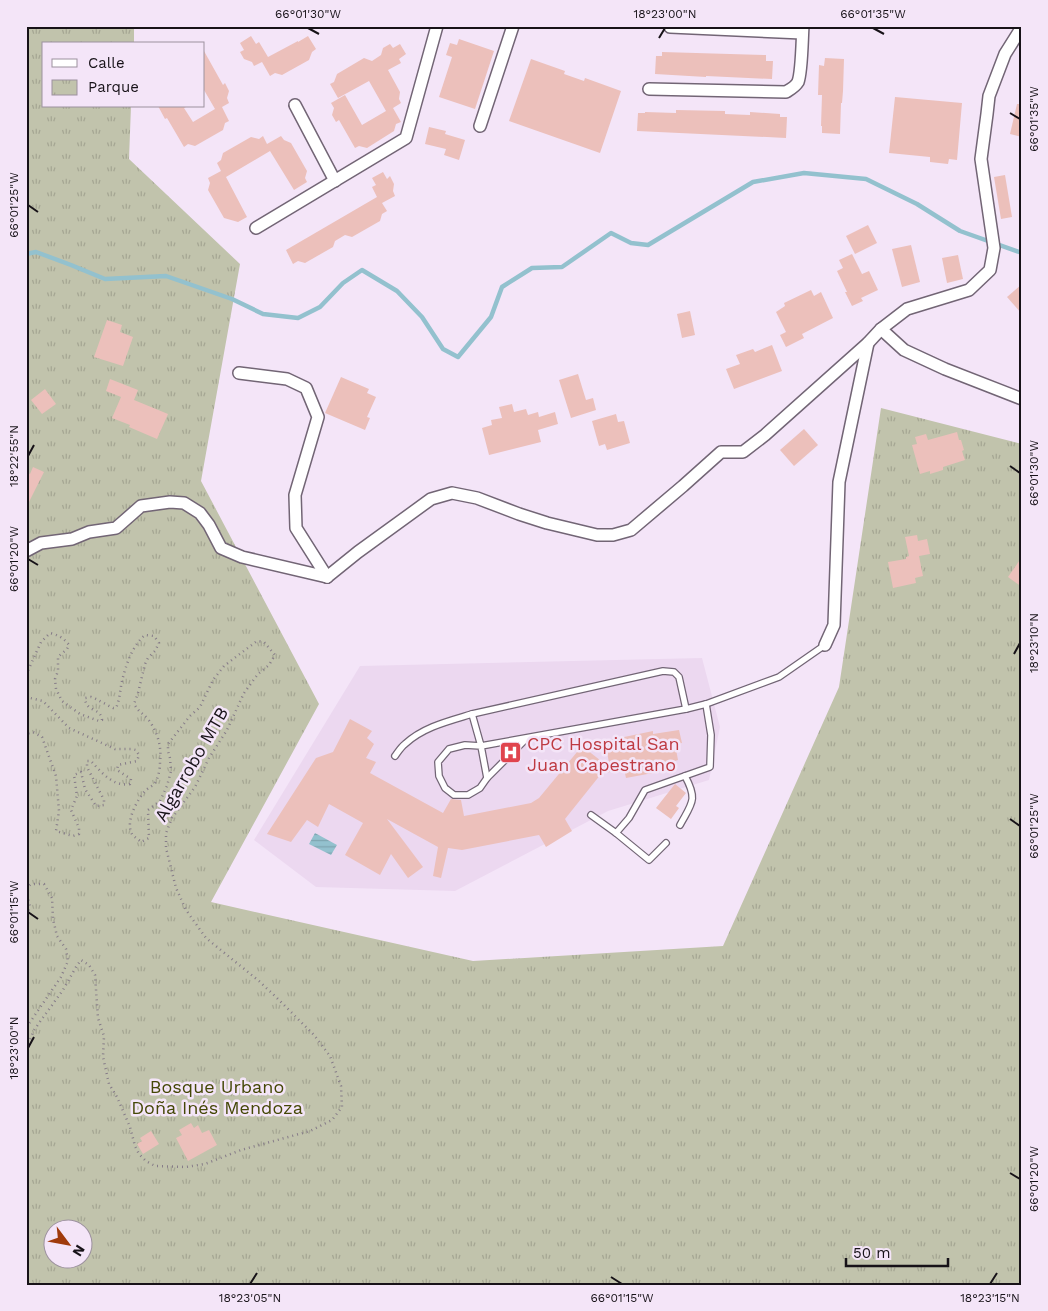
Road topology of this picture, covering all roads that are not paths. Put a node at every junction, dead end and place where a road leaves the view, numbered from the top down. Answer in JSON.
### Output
{"nodes":[{"id":1,"x":437,"y":26,"type":"edge"},
{"id":2,"x":513,"y":26,"type":"edge"},
{"id":3,"x":670,"y":27,"type":"edge"},
{"id":4,"x":1021,"y":29,"type":"edge"},
{"id":5,"x":803,"y":30,"type":"edge"},
{"id":6,"x":649,"y":89,"type":"dead end"},
{"id":7,"x":295,"y":105,"type":"dead end"},
{"id":8,"x":480,"y":126,"type":"dead end"},
{"id":9,"x":335,"y":181,"type":"junction"},
{"id":10,"x":256,"y":228,"type":"dead end"},
{"id":11,"x":881,"y":329,"type":"junction"},
{"id":12,"x":868,"y":343,"type":"junction"},
{"id":13,"x":239,"y":374,"type":"dead end"},
{"id":14,"x":1022,"y":399,"type":"edge"},
{"id":15,"x":26,"y":551,"type":"edge"},
{"id":16,"x":327,"y":577,"type":"junction"},
{"id":17,"x":825,"y":645,"type":"joint"},
{"id":18,"x":706,"y":704,"type":"junction"},
{"id":19,"x":686,"y":709,"type":"junction"},
{"id":20,"x":472,"y":714,"type":"junction"},
{"id":21,"x":527,"y":738,"type":"junction"},
{"id":22,"x":481,"y":746,"type":"junction"},
{"id":23,"x":394,"y":756,"type":"dead end"},
{"id":24,"x":684,"y":776,"type":"junction"},
{"id":25,"x":487,"y":778,"type":"junction"},
{"id":26,"x":591,"y":815,"type":"dead end"},
{"id":27,"x":680,"y":825,"type":"dead end"},
{"id":28,"x":616,"y":833,"type":"junction"},
{"id":29,"x":666,"y":843,"type":"dead end"}],
"edges":[{"from":1,"to":9,"type":"street"},
{"from":2,"to":8,"type":"street"},
{"from":3,"to":5,"type":"street"},
{"from":4,"to":11,"type":"street"},
{"from":5,"to":6,"type":"street"},
{"from":7,"to":9,"type":"street"},
{"from":9,"to":10,"type":"street"},
{"from":11,"to":12,"type":"street"},
{"from":11,"to":14,"type":"street"},
{"from":12,"to":16,"type":"street"},
{"from":12,"to":17,"type":"street"},
{"from":13,"to":16,"type":"street"},
{"from":15,"to":16,"type":"street"},
{"from":17,"to":18,"type":"lane"},
{"from":18,"to":19,"type":"lane"},
{"from":18,"to":24,"type":"lane"},
{"from":19,"to":20,"type":"lane"},
{"from":19,"to":21,"type":"lane"},
{"from":20,"to":22,"type":"lane"},
{"from":20,"to":23,"type":"lane"},
{"from":21,"to":22,"type":"lane"},
{"from":21,"to":25,"type":"lane"},
{"from":22,"to":25,"type":"lane"},
{"from":22,"to":25,"type":"lane"},
{"from":24,"to":27,"type":"lane"},
{"from":24,"to":28,"type":"lane"},
{"from":26,"to":28,"type":"lane"},
{"from":28,"to":29,"type":"lane"}]}
